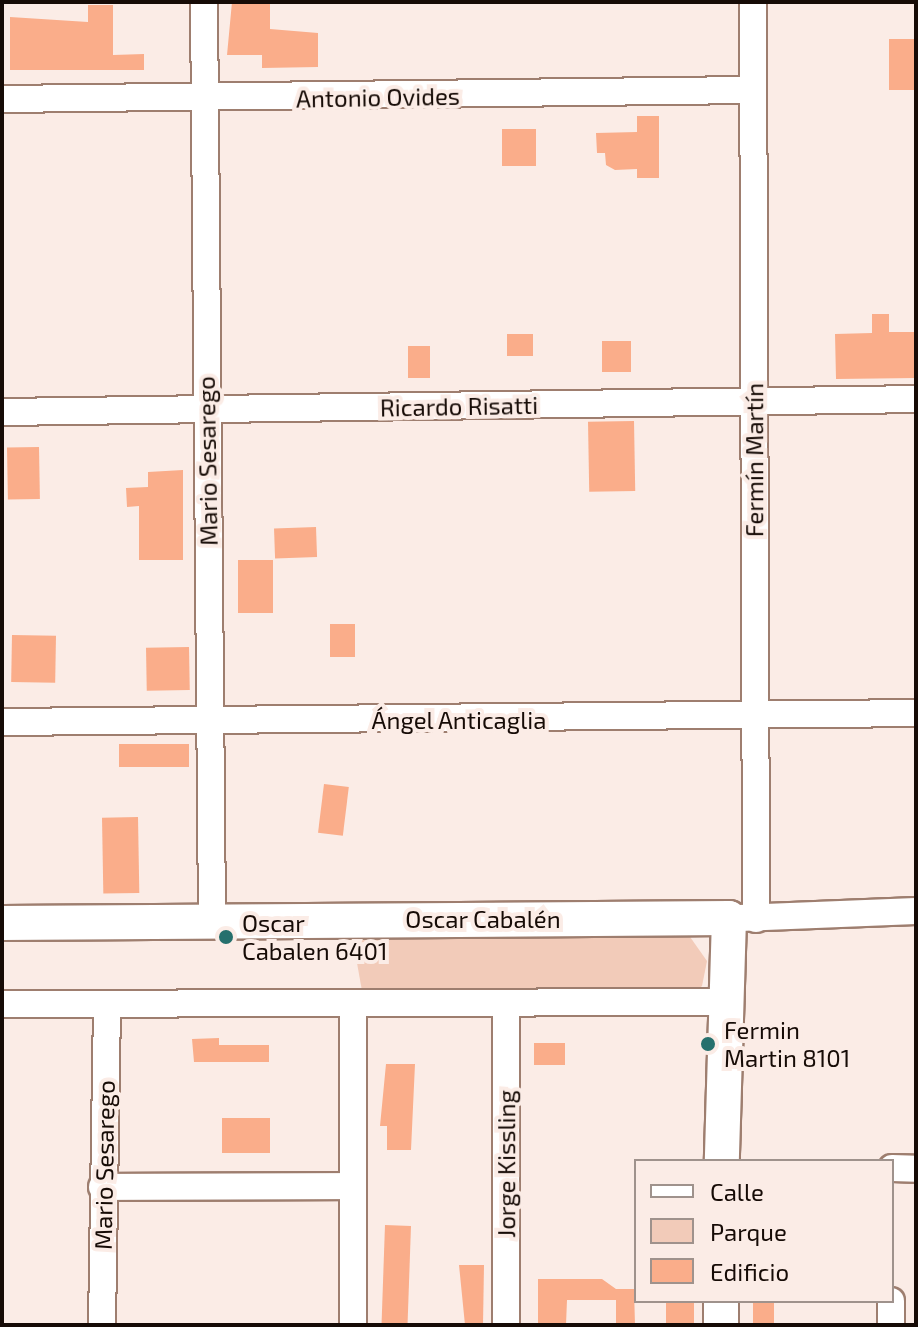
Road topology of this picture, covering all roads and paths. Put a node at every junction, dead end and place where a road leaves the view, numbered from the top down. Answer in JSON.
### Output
{"nodes":[{"id":1,"x":204,"y":2,"type":"edge"},
{"id":2,"x":753,"y":2,"type":"edge"},
{"id":3,"x":753,"y":90,"type":"junction"},
{"id":4,"x":2,"y":99,"type":"edge"},
{"id":5,"x":204,"y":100,"type":"junction"},
{"id":6,"x":916,"y":399,"type":"edge"},
{"id":7,"x":754,"y":403,"type":"junction"},
{"id":8,"x":206,"y":409,"type":"junction"},
{"id":9,"x":2,"y":412,"type":"edge"},
{"id":10,"x":916,"y":713,"type":"edge"},
{"id":11,"x":755,"y":717,"type":"junction"},
{"id":12,"x":210,"y":721,"type":"junction"},
{"id":13,"x":2,"y":722,"type":"edge"},
{"id":14,"x":916,"y":911,"type":"edge"},
{"id":15,"x":742,"y":918,"type":"junction"},
{"id":16,"x":212,"y":921,"type":"junction"},
{"id":17,"x":2,"y":923,"type":"edge"},
{"id":18,"x":723,"y":1002,"type":"junction"},
{"id":19,"x":2,"y":1004,"type":"edge"},
{"id":20,"x":353,"y":1004,"type":"junction"},
{"id":21,"x":506,"y":1004,"type":"junction"},
{"id":22,"x":107,"y":1005,"type":"junction"},
{"id":23,"x":722,"y":1159,"type":"edge"},
{"id":24,"x":894,"y":1168,"type":"edge"},
{"id":25,"x":916,"y":1169,"type":"edge"},
{"id":26,"x":353,"y":1186,"type":"junction"},
{"id":27,"x":102,"y":1187,"type":"junction"},
{"id":28,"x":721,"y":1303,"type":"edge"},
{"id":29,"x":891,"y":1303,"type":"edge"},
{"id":30,"x":102,"y":1325,"type":"edge"},
{"id":31,"x":353,"y":1325,"type":"edge"},
{"id":32,"x":506,"y":1325,"type":"edge"},
{"id":33,"x":721,"y":1325,"type":"edge"},
{"id":34,"x":891,"y":1325,"type":"edge"}],
"edges":[{"from":1,"to":5,"type":"street","name":"Mario Sesarego"},
{"from":2,"to":3,"type":"street","name":"Fermín Martín"},
{"from":3,"to":5,"type":"street","name":"Antonio Ovides"},
{"from":3,"to":7,"type":"street","name":"Fermín Martín"},
{"from":4,"to":5,"type":"street","name":"Antonio Ovides"},
{"from":5,"to":8,"type":"street","name":"Mario Sesarego"},
{"from":6,"to":7,"type":"street","name":"Ricardo Risatti"},
{"from":7,"to":8,"type":"street","name":"Ricardo Risatti"},
{"from":7,"to":11,"type":"street","name":"Fermín Martín"},
{"from":8,"to":9,"type":"street","name":"Ricardo Risatti"},
{"from":8,"to":12,"type":"street","name":"Mario Sesarego"},
{"from":10,"to":11,"type":"street","name":"Ángel Anticaglia"},
{"from":11,"to":12,"type":"street","name":"Ángel Anticaglia"},
{"from":11,"to":15,"type":"street","name":"Fermín Martín"},
{"from":12,"to":13,"type":"street","name":"Ángel Anticaglia"},
{"from":12,"to":16,"type":"street","name":"Mario Sesarego"},
{"from":14,"to":15,"type":"street","name":"Oscar Cabalén"},
{"from":15,"to":16,"type":"main road","name":"Oscar Cabalén"},
{"from":15,"to":18,"type":"main road","name":"Fermín Martín"},
{"from":16,"to":17,"type":"main road","name":"Oscar Cabalén"},
{"from":18,"to":21,"type":"street"},
{"from":18,"to":23,"type":"main road","name":"Fermín Martín"},
{"from":19,"to":22,"type":"street"},
{"from":20,"to":21,"type":"street"},
{"from":20,"to":22,"type":"street"},
{"from":20,"to":26,"type":"street"},
{"from":21,"to":32,"type":"street","name":"Jorge Kissling"},
{"from":22,"to":27,"type":"street","name":"Mario Sesarego"},
{"from":24,"to":25,"type":"street"},
{"from":26,"to":27,"type":"street"},
{"from":26,"to":31,"type":"street"},
{"from":27,"to":30,"type":"street","name":"Mario Sesarego"},
{"from":28,"to":33,"type":"main road"},
{"from":29,"to":34,"type":"street"}]}
